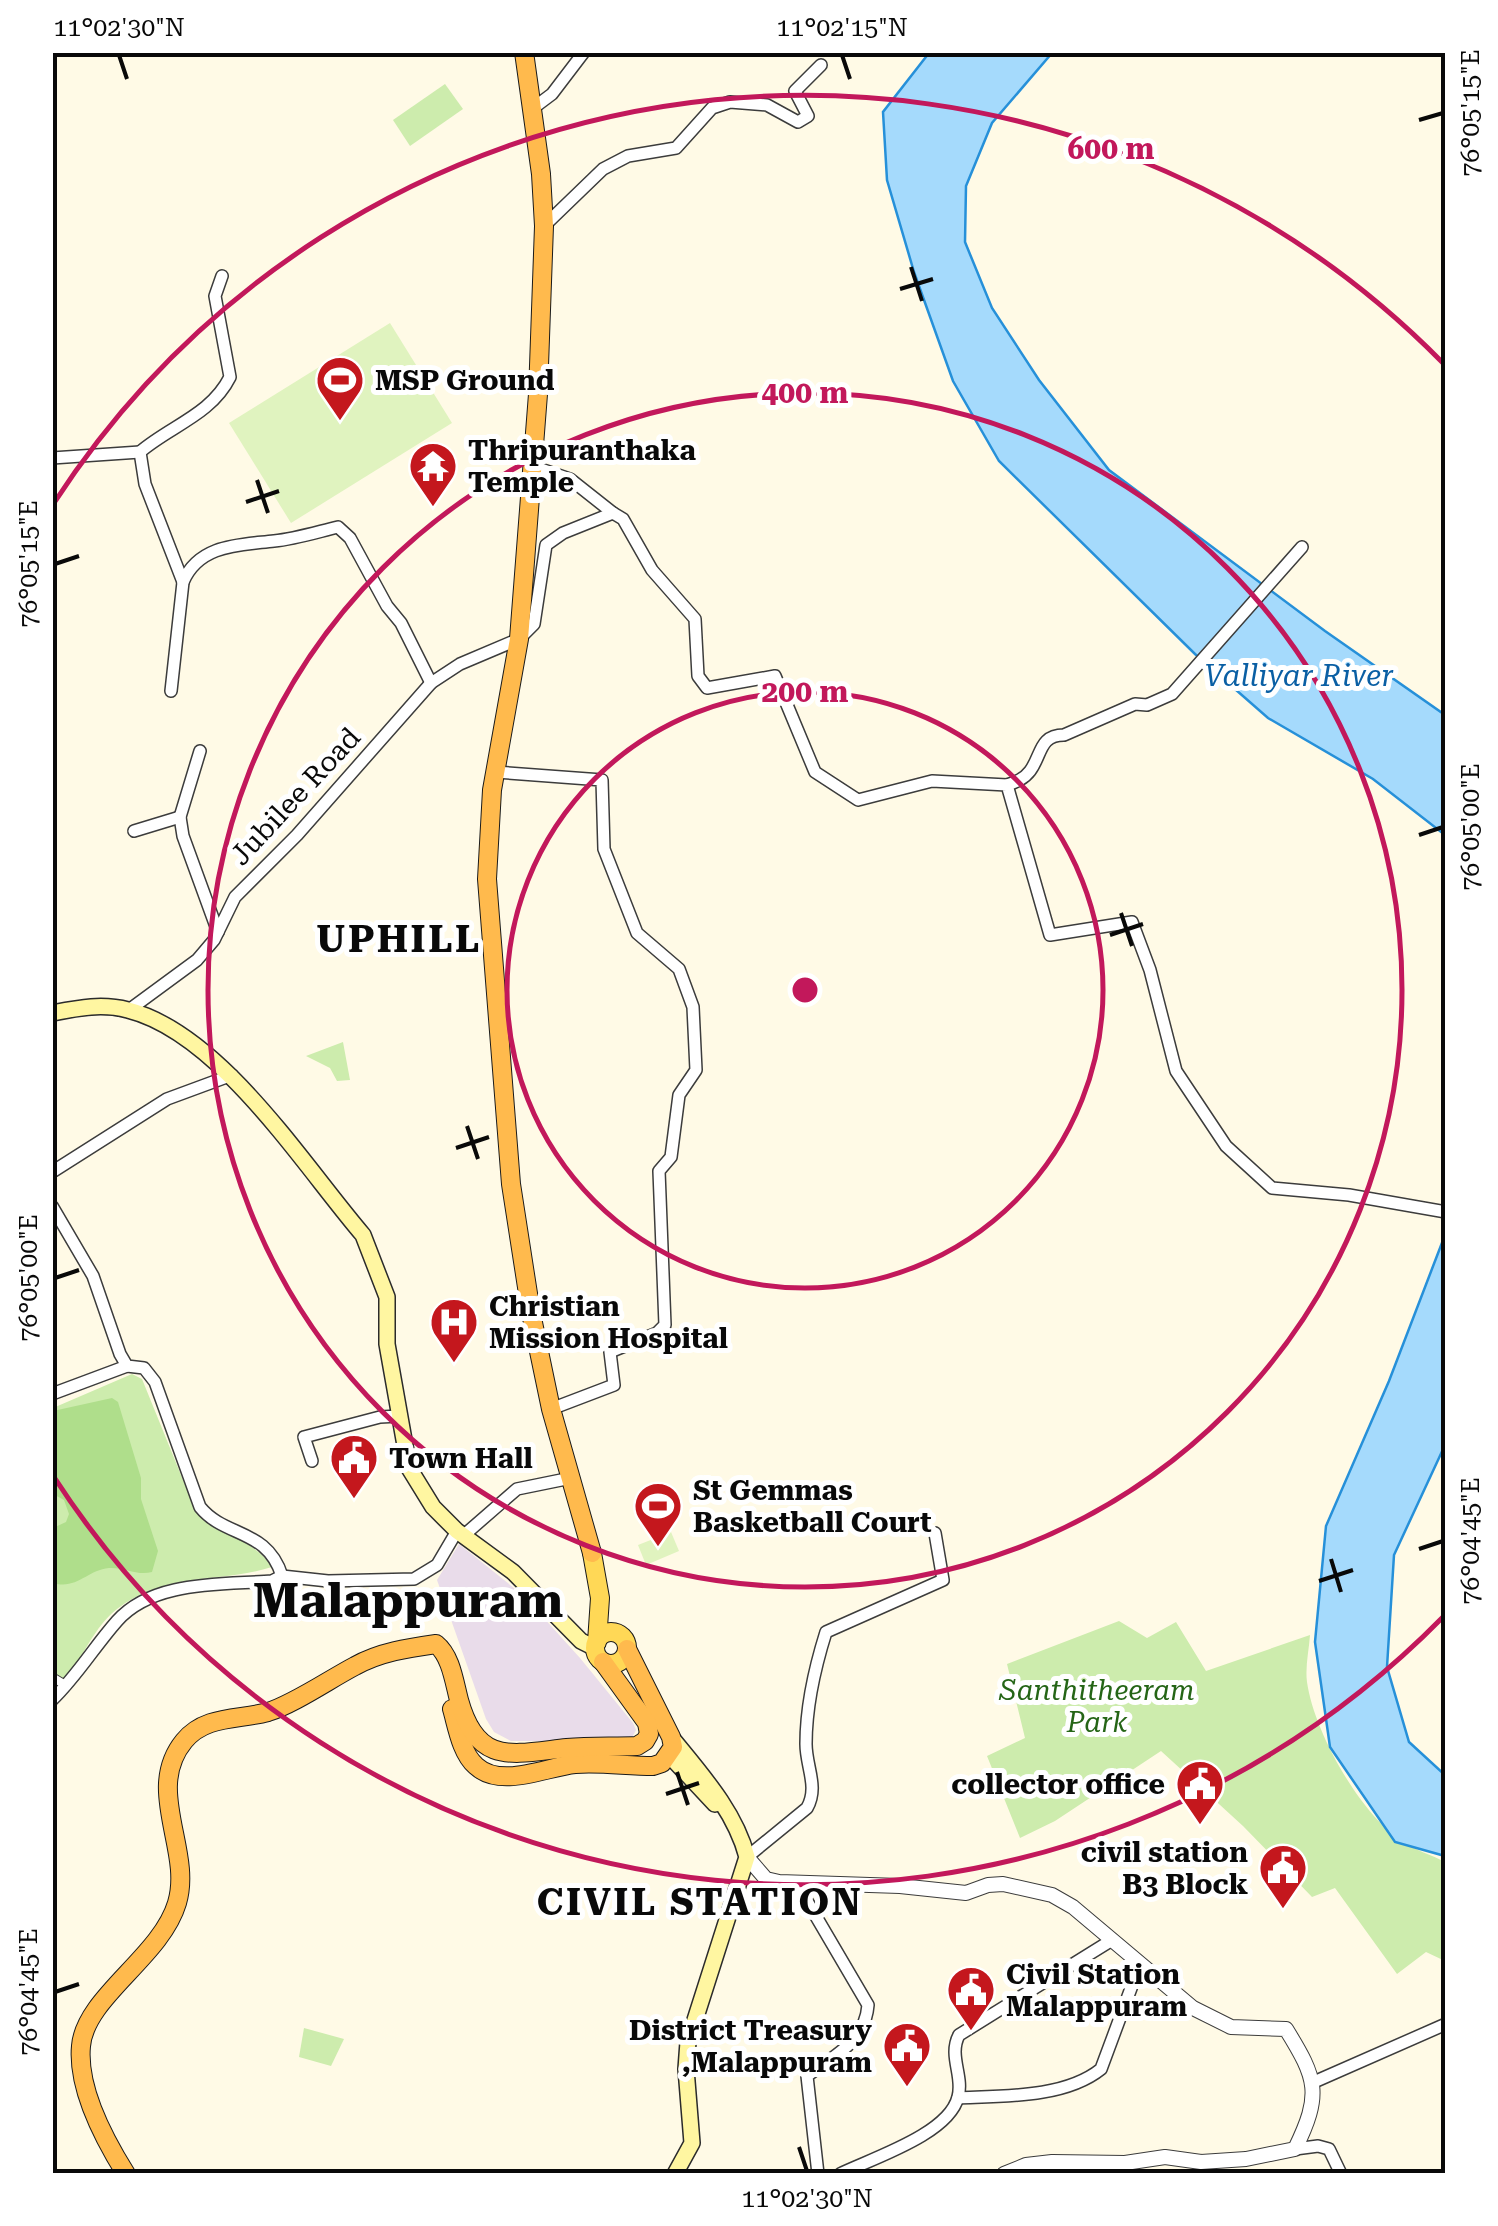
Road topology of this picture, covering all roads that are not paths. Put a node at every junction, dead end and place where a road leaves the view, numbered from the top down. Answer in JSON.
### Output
{"nodes":[{"id":1,"x":524,"y":52,"type":"edge"},
{"id":2,"x":584,"y":52,"type":"edge"},
{"id":3,"x":820,"y":65,"type":"dead end"},
{"id":4,"x":532,"y":109,"type":"junction"},
{"id":5,"x":544,"y":226,"type":"junction"},
{"id":6,"x":222,"y":276,"type":"dead end"},
{"id":7,"x":140,"y":452,"type":"junction"},
{"id":8,"x":52,"y":458,"type":"edge"},
{"id":9,"x":532,"y":466,"type":"junction"},
{"id":10,"x":613,"y":512,"type":"junction"},
{"id":11,"x":1302,"y":547,"type":"dead end"},
{"id":12,"x":183,"y":582,"type":"junction"},
{"id":13,"x":519,"y":639,"type":"junction"},
{"id":14,"x":431,"y":682,"type":"junction"},
{"id":15,"x":171,"y":690,"type":"dead end"},
{"id":16,"x":200,"y":750,"type":"dead end"},
{"id":17,"x":496,"y":772,"type":"junction"},
{"id":18,"x":1007,"y":785,"type":"junction"},
{"id":19,"x":180,"y":817,"type":"junction"},
{"id":20,"x":134,"y":831,"type":"dead end"},
{"id":21,"x":218,"y":932,"type":"junction"},
{"id":22,"x":129,"y":1010,"type":"junction"},
{"id":23,"x":52,"y":1014,"type":"edge"},
{"id":24,"x":232,"y":1076,"type":"junction"},
{"id":25,"x":52,"y":1172,"type":"edge"},
{"id":26,"x":52,"y":1206,"type":"edge"},
{"id":27,"x":1446,"y":1212,"type":"edge"},
{"id":28,"x":127,"y":1366,"type":"junction"},
{"id":29,"x":52,"y":1394,"type":"edge"},
{"id":30,"x":551,"y":1409,"type":"junction"},
{"id":31,"x":399,"y":1416,"type":"junction"},
{"id":32,"x":312,"y":1461,"type":"dead end"},
{"id":33,"x":571,"y":1478,"type":"junction"},
{"id":34,"x":935,"y":1533,"type":"dead end"},
{"id":35,"x":460,"y":1534,"type":"junction"},
{"id":36,"x":592,"y":1553,"type":"junction"},
{"id":37,"x":282,"y":1576,"type":"junction"},
{"id":38,"x":623,"y":1642,"type":"junction"},
{"id":39,"x":420,"y":1646,"type":"junction"},
{"id":40,"x":598,"y":1651,"type":"junction"},
{"id":41,"x":52,"y":1676,"type":"edge"},
{"id":42,"x":67,"y":1686,"type":"junction"},
{"id":43,"x":52,"y":1700,"type":"edge"},
{"id":44,"x":670,"y":1746,"type":"junction"},
{"id":45,"x":747,"y":1857,"type":"junction"},
{"id":46,"x":797,"y":1884,"type":"junction"},
{"id":47,"x":1112,"y":1940,"type":"junction"},
{"id":48,"x":1140,"y":1964,"type":"junction"},
{"id":49,"x":1446,"y":2024,"type":"edge"},
{"id":50,"x":1314,"y":2082,"type":"junction"},
{"id":51,"x":958,"y":2098,"type":"junction"},
{"id":52,"x":1295,"y":2149,"type":"junction"},
{"id":53,"x":126,"y":2174,"type":"edge"},
{"id":54,"x":676,"y":2174,"type":"edge"},
{"id":55,"x":818,"y":2174,"type":"edge"},
{"id":56,"x":840,"y":2174,"type":"edge"},
{"id":57,"x":1004,"y":2174,"type":"edge"},
{"id":58,"x":1341,"y":2174,"type":"edge"}],
"edges":[{"from":1,"to":4,"type":"highway"},
{"from":2,"to":4,"type":"street"},
{"from":3,"to":5,"type":"street"},
{"from":4,"to":5,"type":"highway"},
{"from":5,"to":9,"type":"highway"},
{"from":6,"to":7,"type":"street"},
{"from":7,"to":8,"type":"street"},
{"from":7,"to":12,"type":"street"},
{"from":9,"to":10,"type":"street"},
{"from":9,"to":13,"type":"highway"},
{"from":10,"to":13,"type":"street"},
{"from":10,"to":18,"type":"street"},
{"from":11,"to":18,"type":"street"},
{"from":12,"to":14,"type":"street"},
{"from":12,"to":15,"type":"street"},
{"from":13,"to":14,"type":"street","name":"Jubilee Road"},
{"from":13,"to":17,"type":"highway"},
{"from":14,"to":21,"type":"street","name":"Jubilee Road"},
{"from":16,"to":19,"type":"street"},
{"from":17,"to":30,"type":"highway"},
{"from":17,"to":30,"type":"street"},
{"from":18,"to":27,"type":"street"},
{"from":19,"to":20,"type":"street"},
{"from":19,"to":21,"type":"street"},
{"from":21,"to":22,"type":"street","name":"Jubilee Road"},
{"from":22,"to":23,"type":"main road"},
{"from":22,"to":24,"type":"main road"},
{"from":24,"to":25,"type":"street"},
{"from":24,"to":31,"type":"main road"},
{"from":26,"to":28,"type":"street"},
{"from":28,"to":29,"type":"street"},
{"from":28,"to":37,"type":"street"},
{"from":30,"to":33,"type":"highway"},
{"from":31,"to":32,"type":"street"},
{"from":31,"to":35,"type":"main road"},
{"from":33,"to":35,"type":"street"},
{"from":33,"to":36,"type":"highway"},
{"from":34,"to":45,"type":"street"},
{"from":35,"to":37,"type":"street"},
{"from":35,"to":40,"type":"main road"},
{"from":36,"to":38,"type":"main road"},
{"from":36,"to":40,"type":"main road"},
{"from":37,"to":42,"type":"street"},
{"from":38,"to":40,"type":"main road"},
{"from":38,"to":40,"type":"main road"},
{"from":38,"to":44,"type":"highway"},
{"from":39,"to":40,"type":"highway"},
{"from":39,"to":44,"type":"highway"},
{"from":39,"to":53,"type":"highway"},
{"from":41,"to":42,"type":"street"},
{"from":42,"to":43,"type":"street"},
{"from":44,"to":45,"type":"main road"},
{"from":45,"to":46,"type":"street"},
{"from":45,"to":54,"type":"main road"},
{"from":46,"to":47,"type":"street"},
{"from":46,"to":55,"type":"street"},
{"from":47,"to":48,"type":"street"},
{"from":47,"to":51,"type":"street"},
{"from":48,"to":50,"type":"street"},
{"from":48,"to":51,"type":"street"},
{"from":49,"to":50,"type":"street"},
{"from":50,"to":52,"type":"street"},
{"from":51,"to":56,"type":"street"},
{"from":52,"to":57,"type":"street"},
{"from":52,"to":58,"type":"street"}]}
